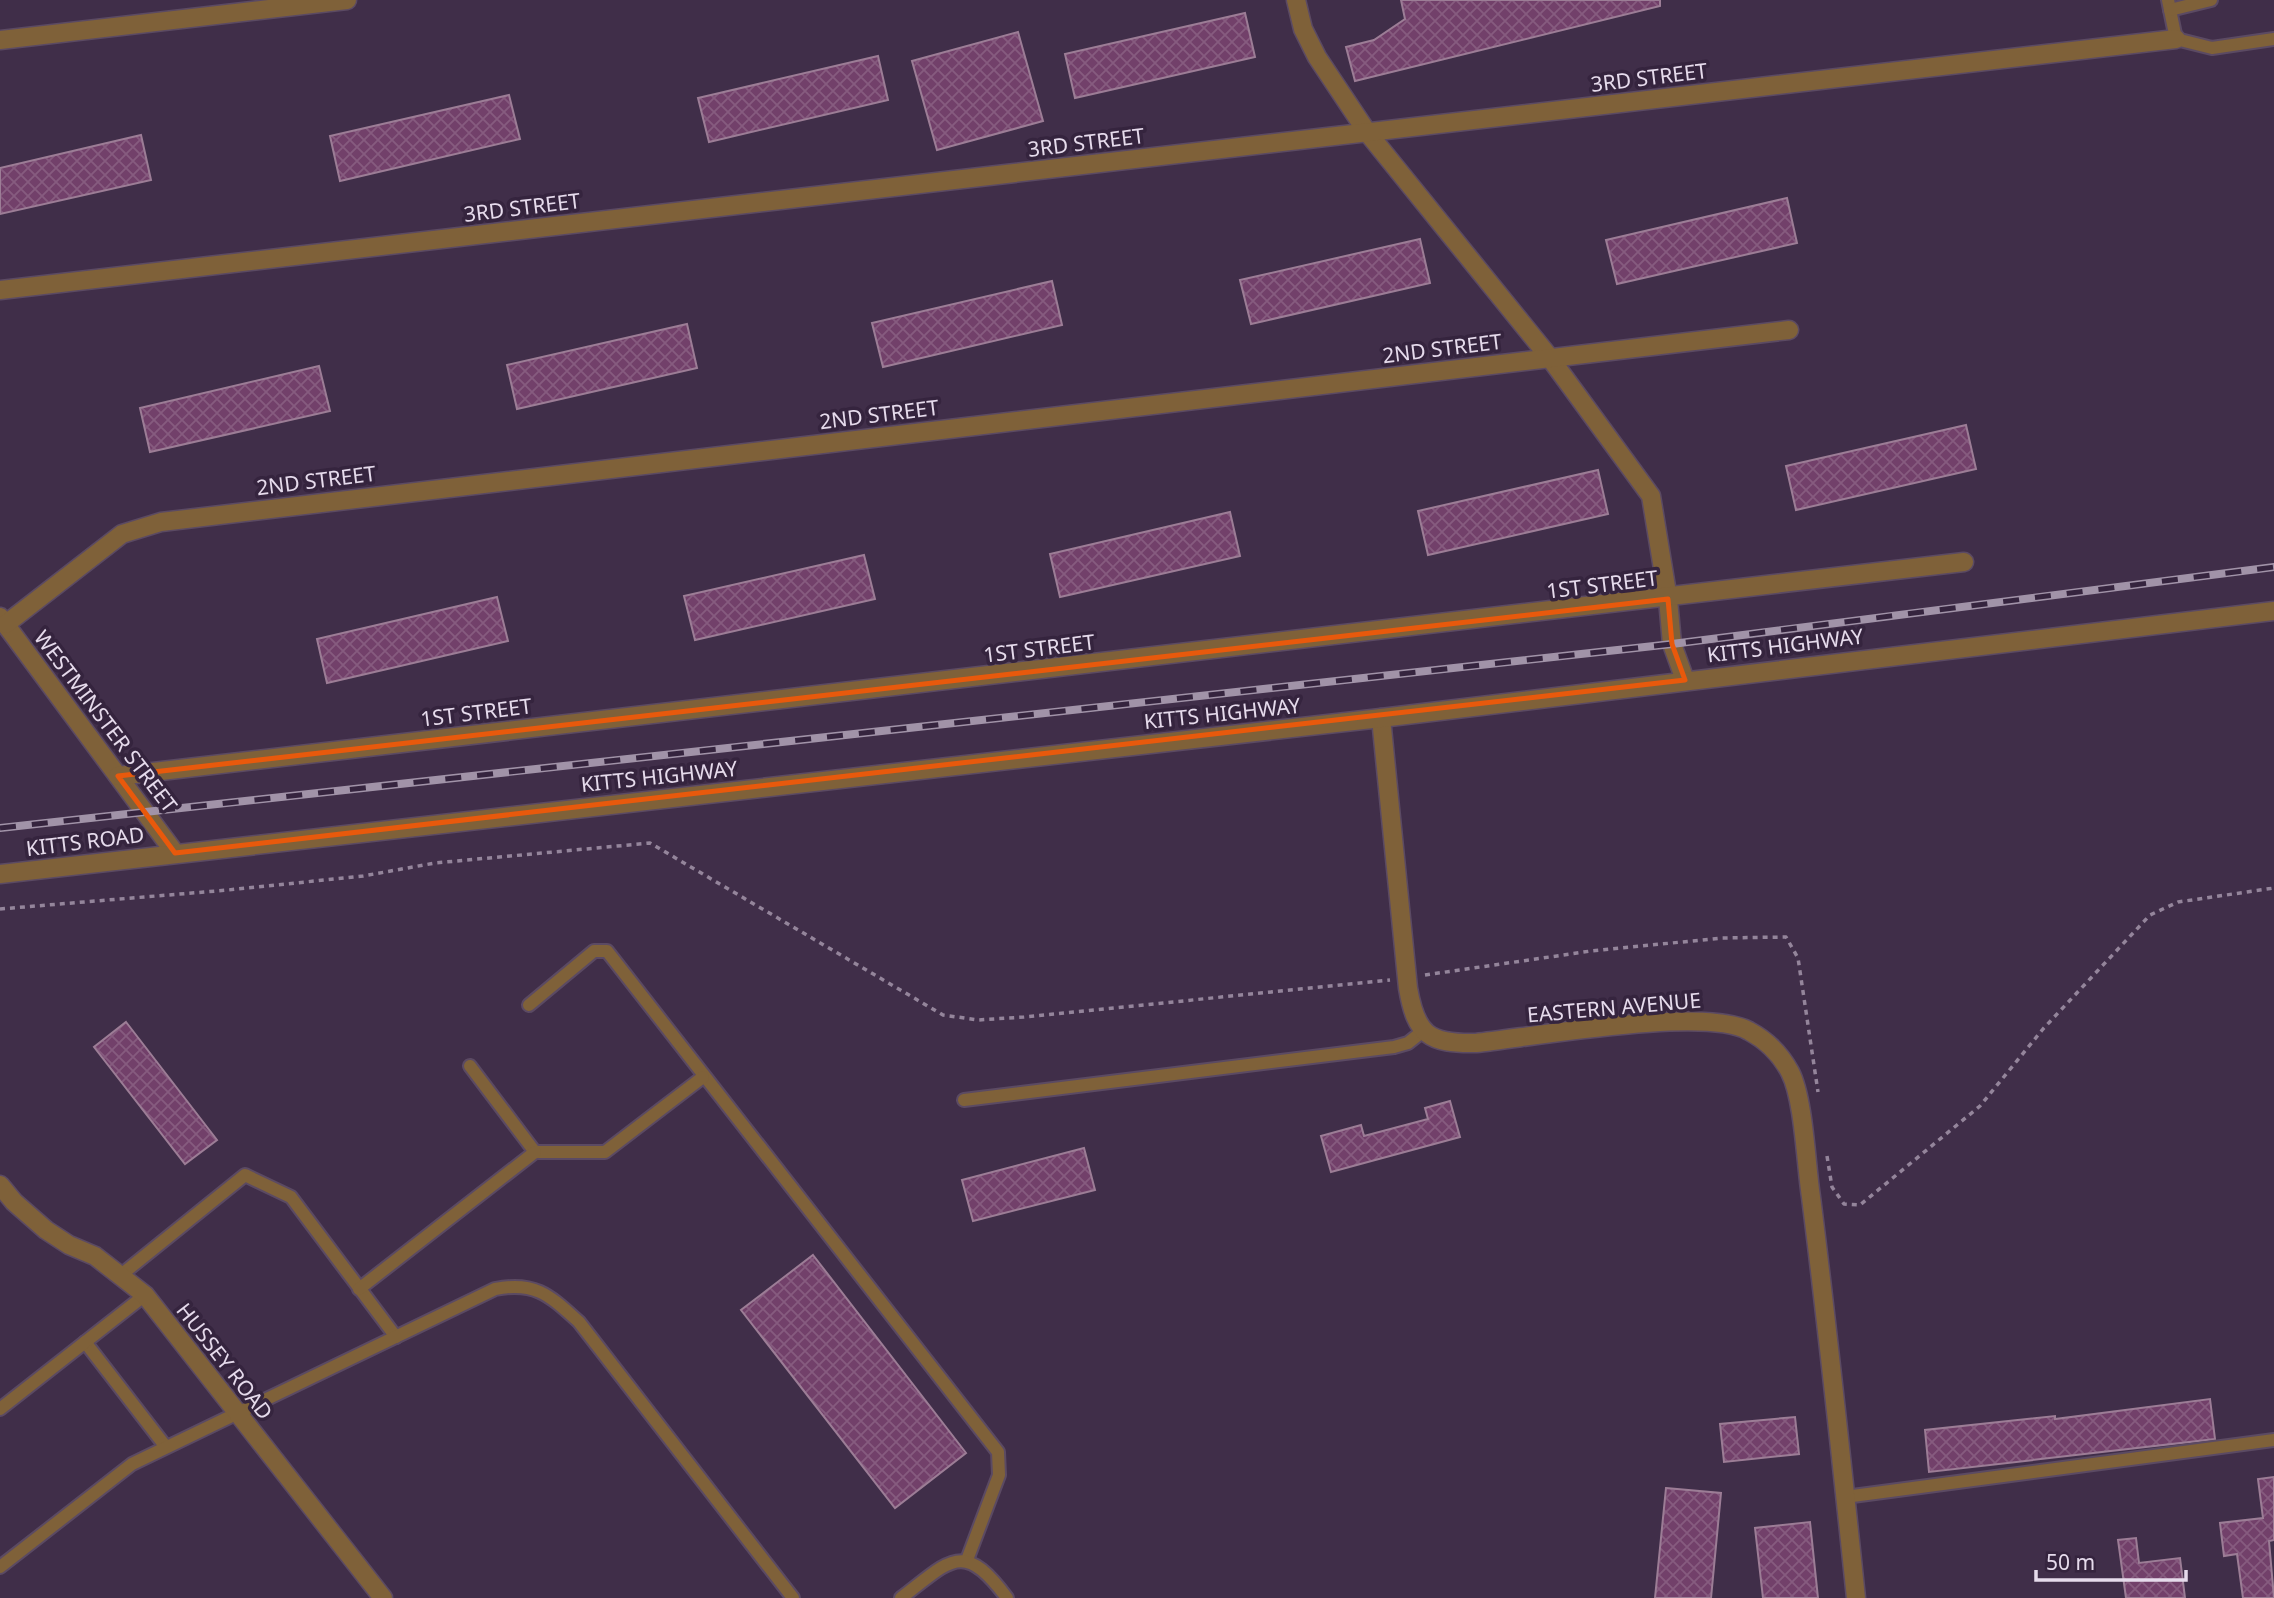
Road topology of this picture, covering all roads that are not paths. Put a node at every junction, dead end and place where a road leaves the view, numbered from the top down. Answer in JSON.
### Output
{"nodes":[{"id":1,"x":347,"y":0,"type":"edge"},
{"id":2,"x":1296,"y":0,"type":"edge"},
{"id":3,"x":2211,"y":0,"type":"edge"},
{"id":4,"x":2169,"y":5,"type":"edge"},
{"id":5,"x":2176,"y":39,"type":"junction"},
{"id":6,"x":2274,"y":39,"type":"edge"},
{"id":7,"x":0,"y":40,"type":"edge"},
{"id":8,"x":1367,"y":132,"type":"junction"},
{"id":9,"x":0,"y":290,"type":"edge"},
{"id":10,"x":1789,"y":330,"type":"dead end"},
{"id":11,"x":1550,"y":358,"type":"junction"},
{"id":12,"x":1964,"y":562,"type":"dead end"},
{"id":13,"x":1668,"y":599,"type":"junction"},
{"id":14,"x":2274,"y":611,"type":"edge"},
{"id":15,"x":3,"y":620,"type":"edge"},
{"id":16,"x":1685,"y":680,"type":"junction"},
{"id":17,"x":1381,"y":718,"type":"junction"},
{"id":18,"x":118,"y":776,"type":"junction"},
{"id":19,"x":175,"y":853,"type":"junction"},
{"id":20,"x":0,"y":874,"type":"edge"},
{"id":21,"x":529,"y":1005,"type":"dead end"},
{"id":22,"x":1423,"y":1031,"type":"junction"},
{"id":23,"x":470,"y":1066,"type":"dead end"},
{"id":24,"x":703,"y":1077,"type":"junction"},
{"id":25,"x":964,"y":1100,"type":"dead end"},
{"id":26,"x":535,"y":1152,"type":"junction"},
{"id":27,"x":0,"y":1185,"type":"edge"},
{"id":28,"x":121,"y":1275,"type":"junction"},
{"id":29,"x":359,"y":1289,"type":"junction"},
{"id":30,"x":145,"y":1296,"type":"junction"},
{"id":31,"x":396,"y":1336,"type":"junction"},
{"id":32,"x":85,"y":1342,"type":"junction"},
{"id":33,"x":0,"y":1409,"type":"edge"},
{"id":34,"x":237,"y":1413,"type":"junction"},
{"id":35,"x":2274,"y":1440,"type":"edge"},
{"id":36,"x":166,"y":1447,"type":"junction"},
{"id":37,"x":1845,"y":1497,"type":"junction"},
{"id":38,"x":967,"y":1560,"type":"junction"},
{"id":39,"x":0,"y":1567,"type":"edge"},
{"id":40,"x":383,"y":1598,"type":"edge"},
{"id":41,"x":793,"y":1598,"type":"edge"},
{"id":42,"x":901,"y":1598,"type":"edge"},
{"id":43,"x":1007,"y":1598,"type":"edge"},
{"id":44,"x":1857,"y":1598,"type":"edge"}],
"edges":[{"from":1,"to":7,"type":"street"},
{"from":2,"to":8,"type":"street"},
{"from":3,"to":4,"type":"lane"},
{"from":4,"to":5,"type":"lane"},
{"from":5,"to":6,"type":"lane"},
{"from":5,"to":8,"type":"street","name":"3RD STREET"},
{"from":8,"to":9,"type":"street","name":"3RD STREET"},
{"from":8,"to":11,"type":"street"},
{"from":10,"to":11,"type":"street","name":"2ND STREET"},
{"from":11,"to":13,"type":"street"},
{"from":11,"to":15,"type":"street","name":"2ND STREET"},
{"from":12,"to":13,"type":"street","name":"1ST STREET"},
{"from":13,"to":16,"type":"street"},
{"from":13,"to":18,"type":"street","name":"1ST STREET"},
{"from":14,"to":16,"type":"street","name":"KITTS HIGHWAY"},
{"from":15,"to":18,"type":"street","name":"WESTMINSTER STREET"},
{"from":16,"to":17,"type":"street","name":"KITTS HIGHWAY"},
{"from":17,"to":19,"type":"street","name":"KITTS HIGHWAY"},
{"from":17,"to":22,"type":"street"},
{"from":18,"to":19,"type":"street","name":"WESTMINSTER STREET"},
{"from":19,"to":20,"type":"street","name":"KITTS ROAD"},
{"from":21,"to":24,"type":"lane"},
{"from":22,"to":25,"type":"lane"},
{"from":22,"to":37,"type":"street","name":"EASTERN AVENUE"},
{"from":23,"to":26,"type":"lane"},
{"from":24,"to":26,"type":"lane"},
{"from":24,"to":38,"type":"lane"},
{"from":26,"to":29,"type":"lane"},
{"from":27,"to":28,"type":"street","name":"HUSSEY ROAD"},
{"from":28,"to":29,"type":"lane"},
{"from":28,"to":30,"type":"street","name":"HUSSEY ROAD"},
{"from":29,"to":31,"type":"lane"},
{"from":30,"to":32,"type":"lane"},
{"from":30,"to":34,"type":"street","name":"HUSSEY ROAD"},
{"from":31,"to":34,"type":"lane"},
{"from":31,"to":41,"type":"lane"},
{"from":32,"to":33,"type":"lane"},
{"from":32,"to":36,"type":"lane"},
{"from":34,"to":36,"type":"lane"},
{"from":34,"to":40,"type":"street","name":"HUSSEY ROAD"},
{"from":35,"to":37,"type":"lane"},
{"from":36,"to":39,"type":"lane"},
{"from":37,"to":44,"type":"street","name":"EASTERN AVENUE"},
{"from":38,"to":42,"type":"lane"},
{"from":38,"to":43,"type":"lane"}]}
